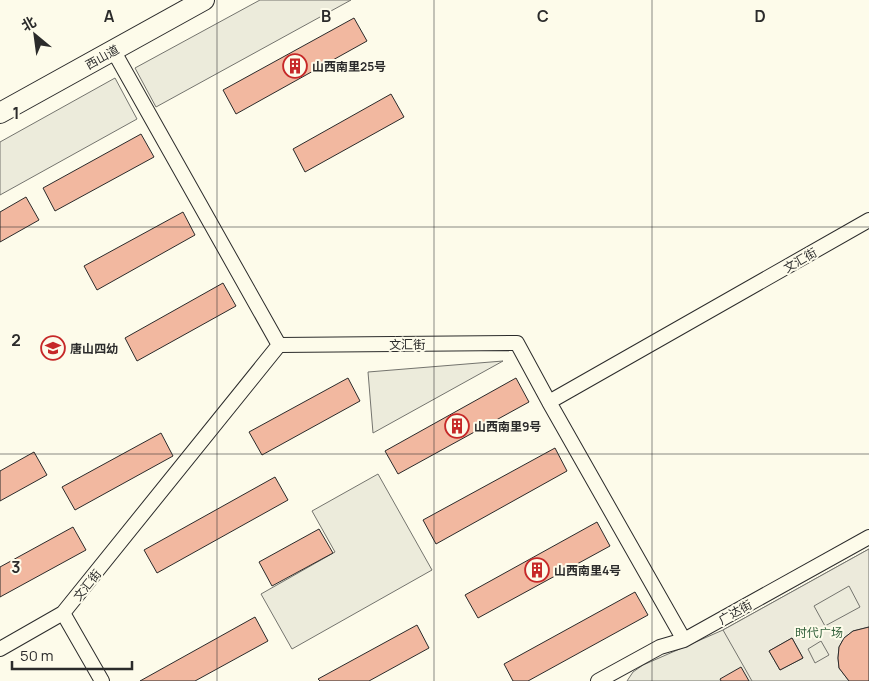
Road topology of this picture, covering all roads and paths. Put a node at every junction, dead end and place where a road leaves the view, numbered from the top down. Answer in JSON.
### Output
{"nodes":[{"id":1,"x":204,"y":0,"type":"edge"},
{"id":2,"x":113,"y":50,"type":"junction"},
{"id":3,"x":0,"y":113,"type":"edge"},
{"id":4,"x":869,"y":220,"type":"edge"},
{"id":5,"x":279,"y":345,"type":"junction"},
{"id":6,"x":549,"y":402,"type":"junction"},
{"id":7,"x":869,"y":537,"type":"edge"},
{"id":8,"x":63,"y":613,"type":"junction"},
{"id":9,"x":684,"y":640,"type":"junction"},
{"id":10,"x":0,"y":649,"type":"edge"},
{"id":11,"x":606,"y":679,"type":"edge"},
{"id":12,"x":102,"y":681,"type":"edge"}],
"edges":[{"from":1,"to":2,"type":"street","name":"西山道"},
{"from":2,"to":3,"type":"street","name":"西山道"},
{"from":2,"to":5,"type":"street"},
{"from":4,"to":6,"type":"street","name":"文汇街"},
{"from":5,"to":6,"type":"street","name":"文汇街"},
{"from":5,"to":8,"type":"street","name":"文汇街"},
{"from":6,"to":9,"type":"street"},
{"from":7,"to":9,"type":"street","name":"广达街"},
{"from":8,"to":10,"type":"street","name":"文汇街"},
{"from":8,"to":12,"type":"street"},
{"from":9,"to":11,"type":"street","name":"广达街"}]}
